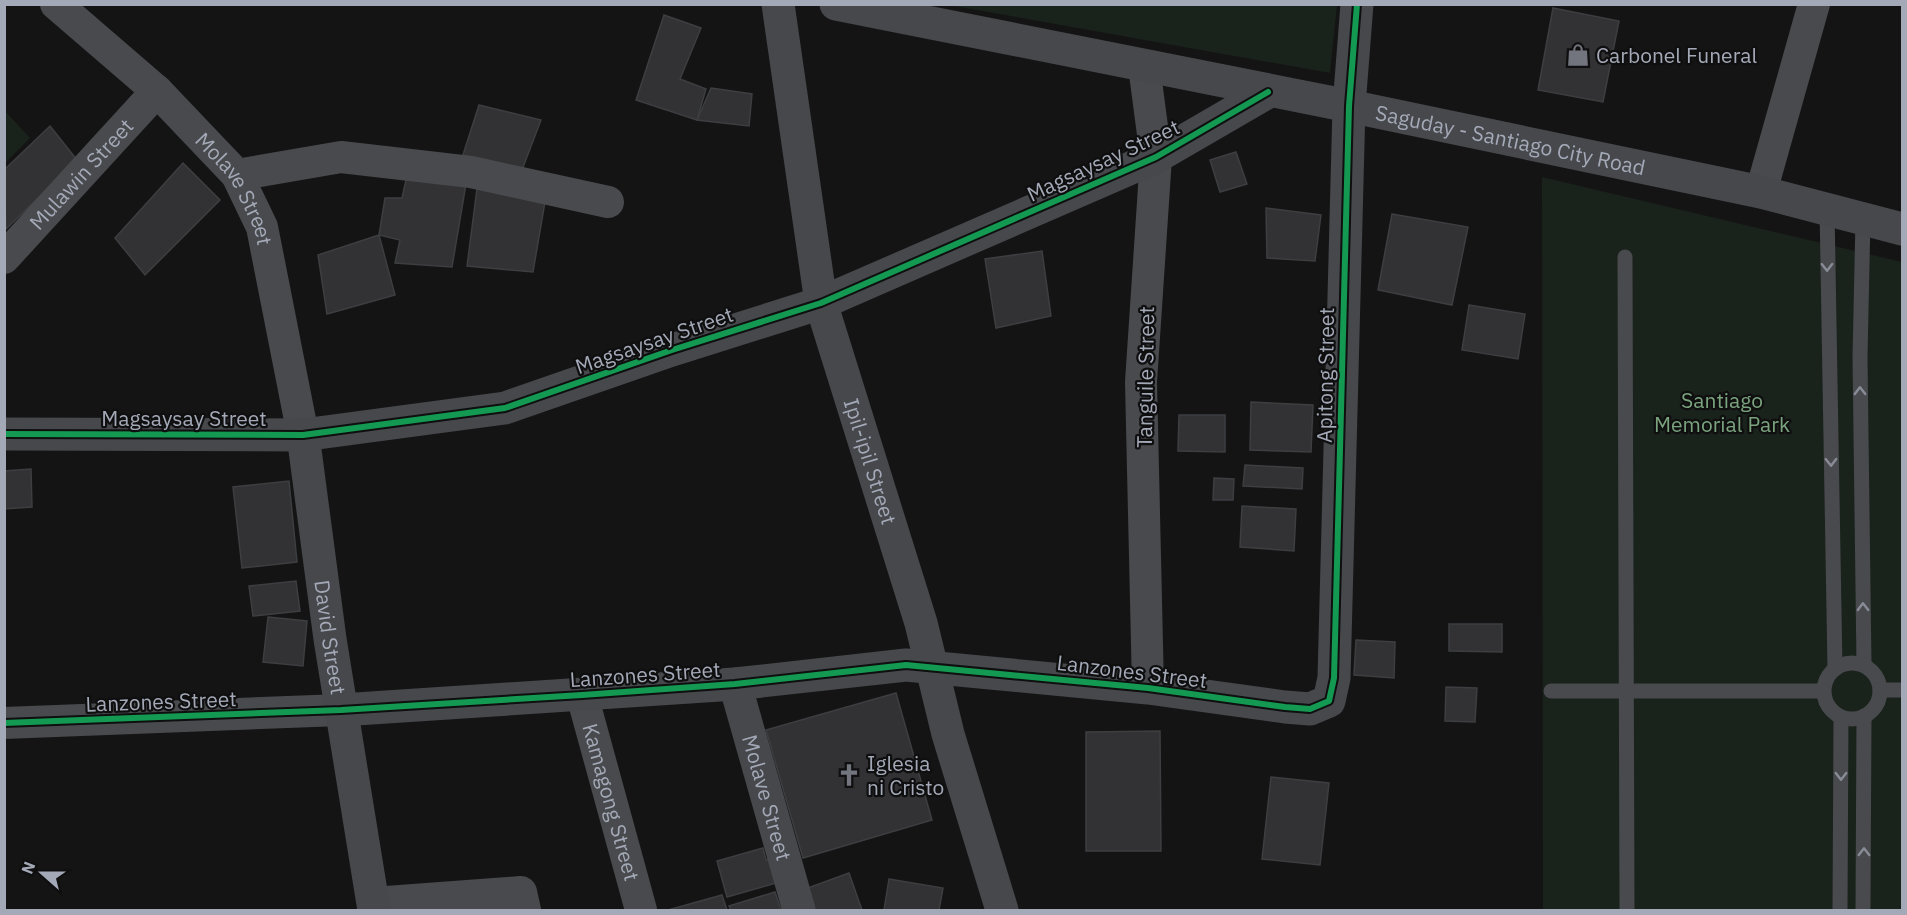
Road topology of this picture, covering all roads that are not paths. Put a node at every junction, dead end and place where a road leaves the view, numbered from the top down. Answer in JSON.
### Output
{"nodes":[{"id":1,"x":56,"y":4,"type":"edge"},
{"id":2,"x":778,"y":4,"type":"edge"},
{"id":3,"x":836,"y":4,"type":"edge"},
{"id":4,"x":1357,"y":4,"type":"edge"},
{"id":5,"x":1814,"y":4,"type":"edge"},
{"id":6,"x":1144,"y":66,"type":"junction"},
{"id":7,"x":157,"y":91,"type":"junction"},
{"id":8,"x":1268,"y":92,"type":"junction"},
{"id":9,"x":1348,"y":106,"type":"junction"},
{"id":10,"x":1156,"y":157,"type":"junction"},
{"id":11,"x":237,"y":175,"type":"junction"},
{"id":12,"x":1761,"y":192,"type":"junction"},
{"id":13,"x":608,"y":202,"type":"dead end"},
{"id":14,"x":1827,"y":208,"type":"junction"},
{"id":15,"x":1863,"y":219,"type":"junction"},
{"id":16,"x":1902,"y":229,"type":"edge"},
{"id":17,"x":1625,"y":257,"type":"dead end"},
{"id":18,"x":4,"y":258,"type":"edge"},
{"id":19,"x":821,"y":303,"type":"junction"},
{"id":20,"x":4,"y":434,"type":"edge"},
{"id":21,"x":303,"y":435,"type":"junction"},
{"id":22,"x":1864,"y":665,"type":"junction"},
{"id":23,"x":929,"y":667,"type":"junction"},
{"id":24,"x":1835,"y":669,"type":"junction"},
{"id":25,"x":735,"y":684,"type":"junction"},
{"id":26,"x":1148,"y":688,"type":"junction"},
{"id":27,"x":1626,"y":690,"type":"junction"},
{"id":28,"x":1880,"y":690,"type":"junction"},
{"id":29,"x":1902,"y":690,"type":"edge"},
{"id":30,"x":1823,"y":691,"type":"junction"},
{"id":31,"x":1551,"y":692,"type":"dead end"},
{"id":32,"x":582,"y":695,"type":"junction"},
{"id":33,"x":1286,"y":707,"type":"joint"},
{"id":34,"x":341,"y":711,"type":"junction"},
{"id":35,"x":1864,"y":716,"type":"junction"},
{"id":36,"x":1841,"y":717,"type":"junction"},
{"id":37,"x":4,"y":723,"type":"edge"},
{"id":38,"x":523,"y":901,"type":"edge"},
{"id":39,"x":374,"y":907,"type":"edge"},
{"id":40,"x":641,"y":910,"type":"edge"},
{"id":41,"x":799,"y":910,"type":"edge"},
{"id":42,"x":1002,"y":910,"type":"edge"},
{"id":43,"x":1627,"y":910,"type":"edge"},
{"id":44,"x":1840,"y":910,"type":"edge"},
{"id":45,"x":1863,"y":910,"type":"edge"}],
"edges":[{"from":1,"to":7,"type":"street","name":"Molave Street"},
{"from":2,"to":19,"type":"street","name":"Ipil-ipil Street"},
{"from":3,"to":6,"type":"street","name":"Saguday - Santiago City Road"},
{"from":4,"to":9,"type":"street","name":"Apitong Street"},
{"from":5,"to":12,"type":"street"},
{"from":6,"to":8,"type":"street","name":"Saguday - Santiago City Road"},
{"from":6,"to":10,"type":"street","name":"Tanguile Street"},
{"from":7,"to":11,"type":"street","name":"Molave Street"},
{"from":7,"to":18,"type":"street","name":"Mulawin Street"},
{"from":8,"to":9,"type":"street","name":"Saguday - Santiago City Road"},
{"from":8,"to":10,"type":"street","name":"Magsaysay Street"},
{"from":9,"to":12,"type":"street","name":"Saguday - Santiago City Road"},
{"from":9,"to":33,"type":"street","name":"Apitong Street"},
{"from":10,"to":19,"type":"street","name":"Magsaysay Street"},
{"from":10,"to":26,"type":"street","name":"Tanguile Street"},
{"from":11,"to":13,"type":"street"},
{"from":11,"to":21,"type":"street","name":"Molave Street"},
{"from":12,"to":14,"type":"street","name":"Saguday - Santiago City Road"},
{"from":14,"to":15,"type":"street","name":"Saguday - Santiago City Road"},
{"from":14,"to":24,"type":"lane","one_way":true},
{"from":15,"to":16,"type":"street","name":"Saguday - Santiago City Road"},
{"from":22,"to":15,"type":"lane","one_way":true},
{"from":17,"to":27,"type":"lane"},
{"from":19,"to":21,"type":"street","name":"Magsaysay Street"},
{"from":19,"to":23,"type":"street","name":"Ipil-ipil Street"},
{"from":20,"to":21,"type":"street","name":"Magsaysay Street"},
{"from":21,"to":34,"type":"street","name":"David Street"},
{"from":22,"to":24,"type":"lane"},
{"from":22,"to":28,"type":"lane"},
{"from":23,"to":25,"type":"street","name":"Lanzones Street"},
{"from":23,"to":26,"type":"street","name":"Lanzones Street"},
{"from":23,"to":42,"type":"street","name":"Ipil-ipil Street"},
{"from":24,"to":30,"type":"lane"},
{"from":25,"to":32,"type":"street","name":"Lanzones Street"},
{"from":25,"to":41,"type":"street","name":"Molave Street"},
{"from":26,"to":33,"type":"street","name":"Lanzones Street"},
{"from":27,"to":30,"type":"lane"},
{"from":27,"to":31,"type":"lane"},
{"from":27,"to":43,"type":"lane"},
{"from":28,"to":29,"type":"lane"},
{"from":28,"to":35,"type":"lane"},
{"from":30,"to":36,"type":"lane"},
{"from":32,"to":34,"type":"street","name":"Lanzones Street"},
{"from":32,"to":40,"type":"street","name":"Kamagong Street"},
{"from":34,"to":37,"type":"street","name":"Lanzones Street"},
{"from":34,"to":39,"type":"street","name":"David Street"},
{"from":35,"to":36,"type":"lane"},
{"from":45,"to":35,"type":"lane","one_way":true},
{"from":36,"to":44,"type":"lane","one_way":true},
{"from":38,"to":39,"type":"street"}]}
